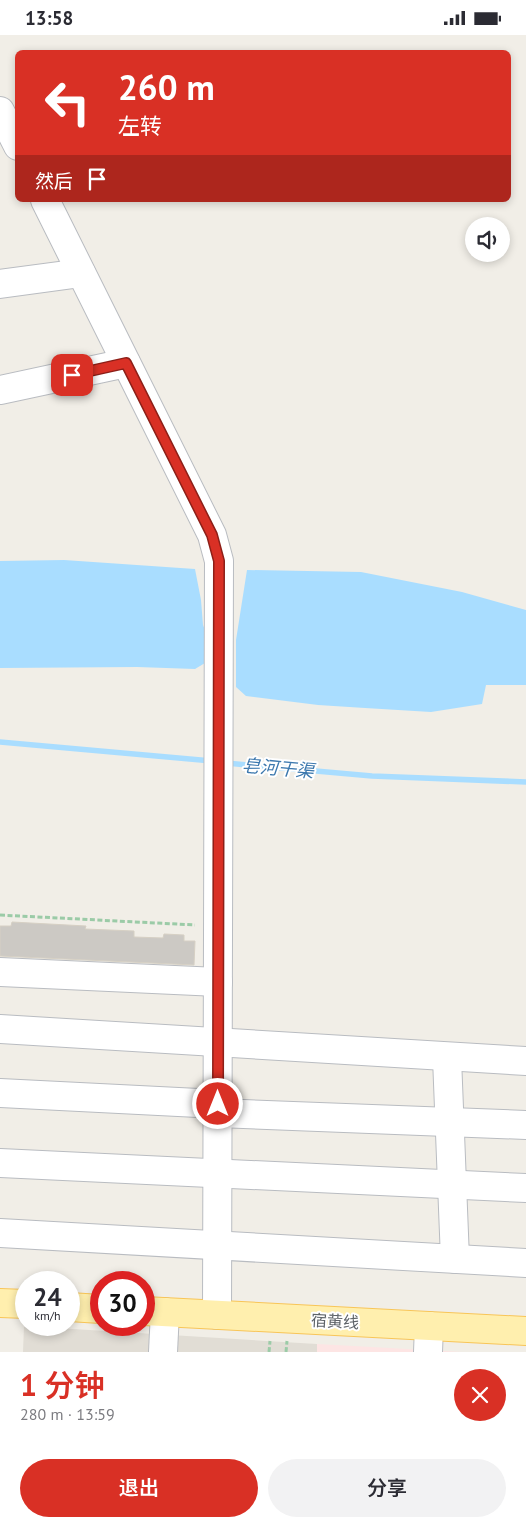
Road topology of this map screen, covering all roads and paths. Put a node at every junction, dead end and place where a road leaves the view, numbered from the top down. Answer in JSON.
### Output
{"nodes":[{"id":1,"x":1,"y":113,"type":"edge"},
{"id":2,"x":15,"y":140,"type":"edge"},
{"id":3,"x":45,"y":202,"type":"edge"},
{"id":4,"x":81,"y":273,"type":"junction"},
{"id":5,"x":0,"y":284,"type":"edge"},
{"id":6,"x":126,"y":363,"type":"junction"},
{"id":7,"x":0,"y":390,"type":"edge"},
{"id":8,"x":0,"y":915,"type":"edge"},
{"id":9,"x":218,"y":926,"type":"junction"},
{"id":10,"x":0,"y":972,"type":"edge"},
{"id":11,"x":218,"y":983,"type":"junction"},
{"id":12,"x":0,"y":1029,"type":"edge"},
{"id":13,"x":218,"y":1043,"type":"junction"},
{"id":14,"x":447,"y":1058,"type":"junction"},
{"id":15,"x":526,"y":1061,"type":"edge"},
{"id":16,"x":0,"y":1093,"type":"edge"},
{"id":17,"x":218,"y":1109,"type":"junction"},
{"id":18,"x":450,"y":1122,"type":"junction"},
{"id":19,"x":526,"y":1125,"type":"edge"},
{"id":20,"x":0,"y":1163,"type":"edge"},
{"id":21,"x":218,"y":1173,"type":"junction"},
{"id":22,"x":452,"y":1184,"type":"junction"},
{"id":23,"x":526,"y":1188,"type":"edge"},
{"id":24,"x":0,"y":1233,"type":"edge"},
{"id":25,"x":218,"y":1246,"type":"junction"},
{"id":26,"x":455,"y":1259,"type":"junction"},
{"id":27,"x":526,"y":1263,"type":"edge"},
{"id":28,"x":0,"y":1303,"type":"edge"},
{"id":29,"x":15,"y":1304,"type":"edge"},
{"id":30,"x":155,"y":1311,"type":"edge"},
{"id":31,"x":217,"y":1315,"type":"junction"},
{"id":32,"x":155,"y":1316,"type":"edge"},
{"id":33,"x":526,"y":1331,"type":"edge"},
{"id":34,"x":428,"y":1339,"type":"edge"},
{"id":35,"x":163,"y":1352,"type":"edge"}],
"edges":[{"from":1,"to":2,"type":"street"},
{"from":3,"to":4,"type":"street"},
{"from":4,"to":5,"type":"street"},
{"from":4,"to":6,"type":"street"},
{"from":6,"to":7,"type":"street"},
{"from":6,"to":9,"type":"street"},
{"from":8,"to":9,"type":"path"},
{"from":9,"to":11,"type":"street"},
{"from":10,"to":11,"type":"street"},
{"from":11,"to":13,"type":"street"},
{"from":12,"to":13,"type":"street"},
{"from":13,"to":14,"type":"street"},
{"from":13,"to":17,"type":"street"},
{"from":14,"to":15,"type":"street"},
{"from":14,"to":18,"type":"street"},
{"from":16,"to":17,"type":"street"},
{"from":17,"to":18,"type":"street"},
{"from":17,"to":21,"type":"street"},
{"from":18,"to":19,"type":"street"},
{"from":18,"to":22,"type":"street"},
{"from":20,"to":21,"type":"street"},
{"from":21,"to":22,"type":"street"},
{"from":21,"to":25,"type":"street"},
{"from":22,"to":23,"type":"street"},
{"from":22,"to":26,"type":"street"},
{"from":24,"to":25,"type":"street"},
{"from":25,"to":26,"type":"street"},
{"from":25,"to":31,"type":"street"},
{"from":26,"to":27,"type":"street"},
{"from":28,"to":29,"type":"main road"},
{"from":30,"to":31,"type":"main road","name":"宿黄线"},
{"from":31,"to":34,"type":"main road","name":"宿黄线"},
{"from":32,"to":35,"type":"street"},
{"from":33,"to":34,"type":"main road","name":"宿黄线"}]}
